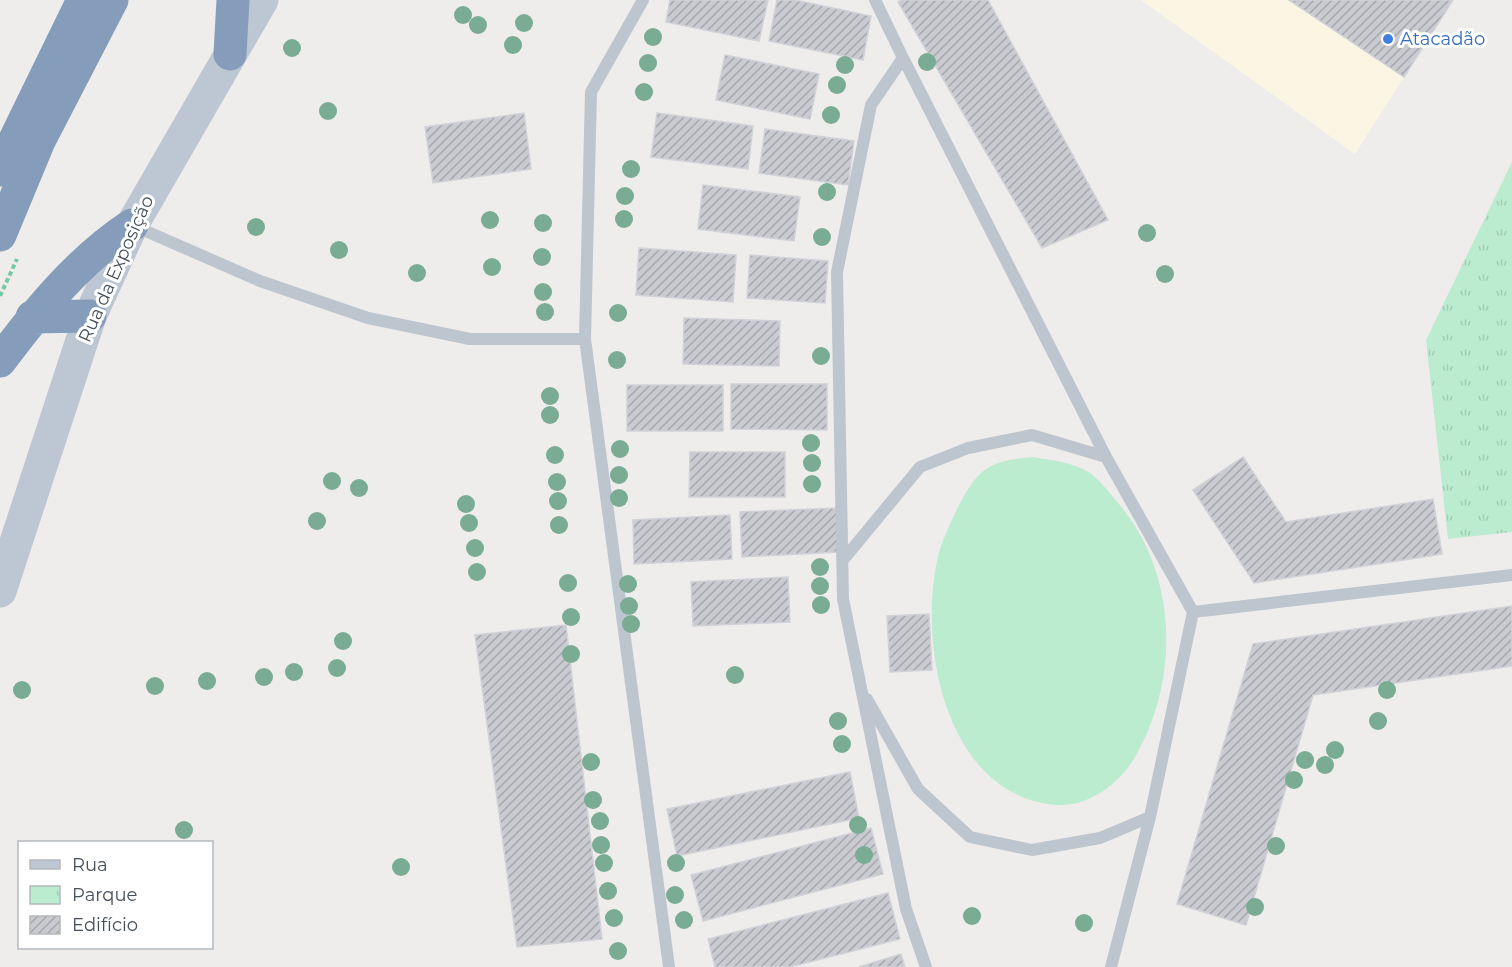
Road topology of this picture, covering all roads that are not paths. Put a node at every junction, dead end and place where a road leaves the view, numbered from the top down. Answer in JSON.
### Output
{"nodes":[{"id":1,"x":83,"y":0,"type":"edge"},
{"id":2,"x":112,"y":0,"type":"edge"},
{"id":3,"x":233,"y":0,"type":"edge"},
{"id":4,"x":262,"y":0,"type":"edge"},
{"id":5,"x":644,"y":0,"type":"edge"},
{"id":6,"x":875,"y":0,"type":"edge"},
{"id":7,"x":230,"y":54,"type":"junction"},
{"id":8,"x":903,"y":58,"type":"junction"},
{"id":9,"x":0,"y":170,"type":"edge"},
{"id":10,"x":132,"y":225,"type":"junction"},
{"id":11,"x":0,"y":235,"type":"edge"},
{"id":12,"x":90,"y":316,"type":"junction"},
{"id":13,"x":32,"y":317,"type":"junction"},
{"id":14,"x":585,"y":339,"type":"junction"},
{"id":15,"x":0,"y":361,"type":"edge"},
{"id":16,"x":1106,"y":457,"type":"junction"},
{"id":17,"x":843,"y":560,"type":"junction"},
{"id":18,"x":1512,"y":574,"type":"edge"},
{"id":19,"x":0,"y":591,"type":"edge"},
{"id":20,"x":1193,"y":612,"type":"junction"},
{"id":21,"x":862,"y":690,"type":"junction"},
{"id":22,"x":1150,"y":817,"type":"junction"},
{"id":23,"x":669,"y":967,"type":"edge"},
{"id":24,"x":926,"y":967,"type":"edge"},
{"id":25,"x":1111,"y":967,"type":"edge"}],
"edges":[{"from":1,"to":9,"type":"highway"},
{"from":2,"to":11,"type":"highway"},
{"from":3,"to":7,"type":"highway"},
{"from":4,"to":7,"type":"street","name":"Rua da Exposição"},
{"from":5,"to":14,"type":"lane"},
{"from":6,"to":8,"type":"lane"},
{"from":7,"to":10,"type":"street","name":"Rua da Exposição"},
{"from":8,"to":16,"type":"lane"},
{"from":8,"to":17,"type":"lane"},
{"from":10,"to":12,"type":"street","name":"Rua da Exposição"},
{"from":10,"to":13,"type":"highway"},
{"from":10,"to":14,"type":"lane"},
{"from":12,"to":13,"type":"highway"},
{"from":12,"to":19,"type":"street","name":"Rua da Exposição"},
{"from":13,"to":15,"type":"highway"},
{"from":14,"to":23,"type":"lane"},
{"from":16,"to":17,"type":"lane"},
{"from":16,"to":20,"type":"lane"},
{"from":17,"to":21,"type":"lane"},
{"from":18,"to":20,"type":"lane"},
{"from":20,"to":22,"type":"lane"},
{"from":21,"to":22,"type":"lane"},
{"from":21,"to":24,"type":"lane"},
{"from":22,"to":25,"type":"lane"}]}
